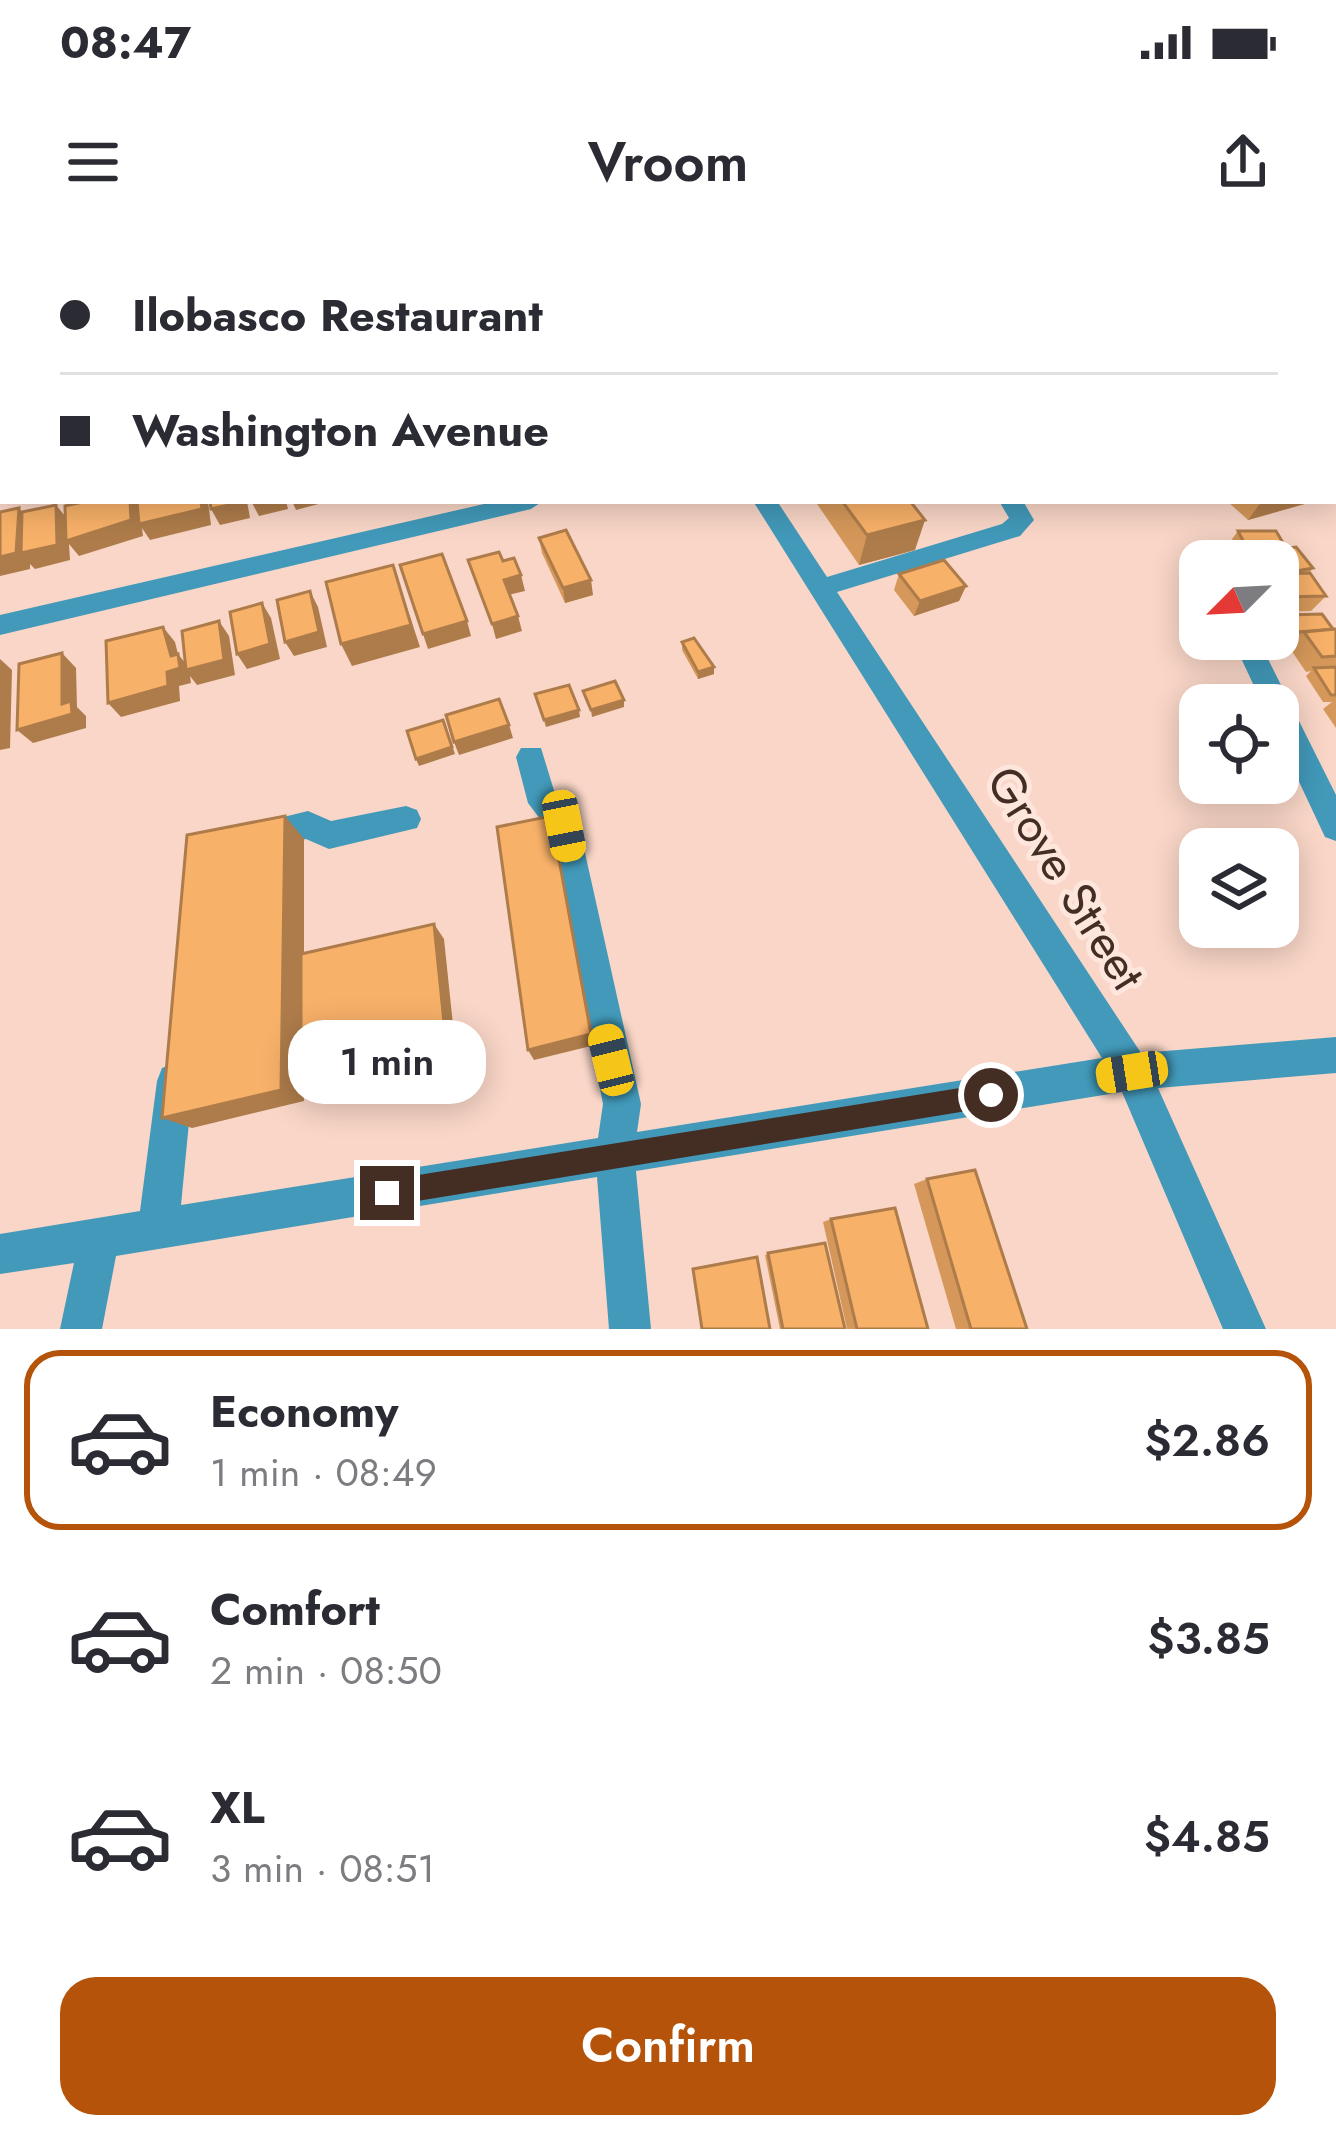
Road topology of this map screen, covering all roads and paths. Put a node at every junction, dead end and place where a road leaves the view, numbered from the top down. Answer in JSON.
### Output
{"nodes":[{"id":1,"x":519,"y":504,"type":"edge"},
{"id":2,"x":767,"y":504,"type":"edge"},
{"id":3,"x":1013,"y":504,"type":"edge"},
{"id":4,"x":824,"y":587,"type":"junction"},
{"id":5,"x":0,"y":625,"type":"edge"},
{"id":6,"x":1299,"y":750,"type":"edge"},
{"id":7,"x":531,"y":758,"type":"dead end"},
{"id":8,"x":406,"y":819,"type":"dead end"},
{"id":9,"x":1336,"y":827,"type":"edge"},
{"id":10,"x":216,"y":846,"type":"edge"},
{"id":11,"x":179,"y":1047,"type":"edge"},
{"id":12,"x":1336,"y":1055,"type":"edge"},
{"id":13,"x":1132,"y":1072,"type":"junction"},
{"id":14,"x":615,"y":1156,"type":"junction"},
{"id":15,"x":158,"y":1230,"type":"junction"},
{"id":16,"x":99,"y":1239,"type":"junction"},
{"id":17,"x":0,"y":1254,"type":"edge"},
{"id":18,"x":81,"y":1329,"type":"edge"},
{"id":19,"x":630,"y":1329,"type":"edge"},
{"id":20,"x":1245,"y":1329,"type":"edge"}],
"edges":[{"from":1,"to":5,"type":"street"},
{"from":2,"to":4,"type":"street","name":"Grove Street"},
{"from":3,"to":4,"type":"street"},
{"from":4,"to":13,"type":"street","name":"Grove Street"},
{"from":6,"to":9,"type":"street"},
{"from":7,"to":14,"type":"street"},
{"from":8,"to":10,"type":"street"},
{"from":11,"to":15,"type":"street"},
{"from":12,"to":13,"type":"street"},
{"from":13,"to":14,"type":"street"},
{"from":13,"to":20,"type":"street","name":"Grove Street"},
{"from":14,"to":15,"type":"street"},
{"from":14,"to":19,"type":"street"},
{"from":15,"to":16,"type":"street"},
{"from":16,"to":17,"type":"street"},
{"from":16,"to":18,"type":"street"}]}
